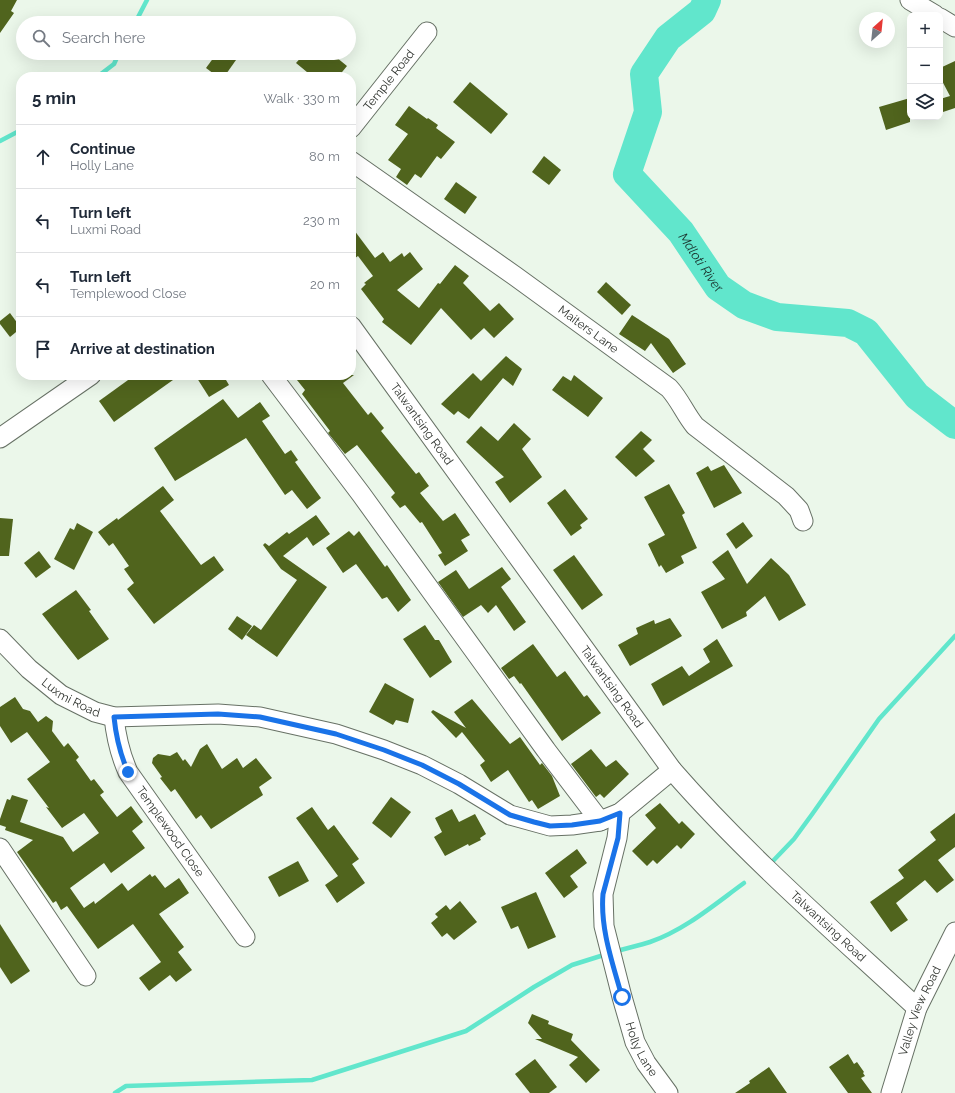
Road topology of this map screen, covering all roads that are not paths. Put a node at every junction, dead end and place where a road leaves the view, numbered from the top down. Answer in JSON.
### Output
{"nodes":[{"id":1,"x":910,"y":0,"type":"edge"},
{"id":2,"x":930,"y":12,"type":"edge"},
{"id":3,"x":943,"y":20,"type":"edge"},
{"id":4,"x":955,"y":27,"type":"edge"},
{"id":5,"x":427,"y":32,"type":"dead end"},
{"id":6,"x":356,"y":122,"type":"edge"},
{"id":7,"x":356,"y":165,"type":"edge"},
{"id":8,"x":356,"y":333,"type":"edge"},
{"id":9,"x":85,"y":380,"type":"edge"},
{"id":10,"x":275,"y":380,"type":"edge"},
{"id":11,"x":0,"y":438,"type":"edge"},
{"id":12,"x":803,"y":521,"type":"dead end"},
{"id":13,"x":0,"y":641,"type":"edge"},
{"id":14,"x":114,"y":717,"type":"junction"},
{"id":15,"x":672,"y":770,"type":"junction"},
{"id":16,"x":620,"y":813,"type":"junction"},
{"id":17,"x":600,"y":821,"type":"junction"},
{"id":18,"x":0,"y":848,"type":"edge"},
{"id":19,"x":955,"y":932,"type":"edge"},
{"id":20,"x":245,"y":937,"type":"dead end"},
{"id":21,"x":86,"y":976,"type":"dead end"},
{"id":22,"x":917,"y":1008,"type":"junction"},
{"id":23,"x":668,"y":1093,"type":"edge"},
{"id":24,"x":891,"y":1093,"type":"edge"}],
"edges":[{"from":1,"to":2,"type":"street"},
{"from":3,"to":4,"type":"street"},
{"from":5,"to":6,"type":"street","name":"Temple Road"},
{"from":7,"to":12,"type":"street","name":"Maiters Lane"},
{"from":8,"to":15,"type":"street","name":"Talwantsing Road"},
{"from":9,"to":11,"type":"street"},
{"from":10,"to":17,"type":"street"},
{"from":13,"to":14,"type":"street","name":"Luxmi Road"},
{"from":14,"to":17,"type":"street","name":"Luxmi Road"},
{"from":14,"to":20,"type":"street","name":"Templewood Close"},
{"from":15,"to":16,"type":"street","name":"Luxmi Road"},
{"from":15,"to":22,"type":"street","name":"Talwantsing Road"},
{"from":16,"to":17,"type":"street","name":"Luxmi Road"},
{"from":16,"to":23,"type":"street","name":"Holly Lane"},
{"from":18,"to":21,"type":"street"},
{"from":19,"to":22,"type":"street","name":"Valley View Road"},
{"from":22,"to":24,"type":"street","name":"Valley View Road"}]}
